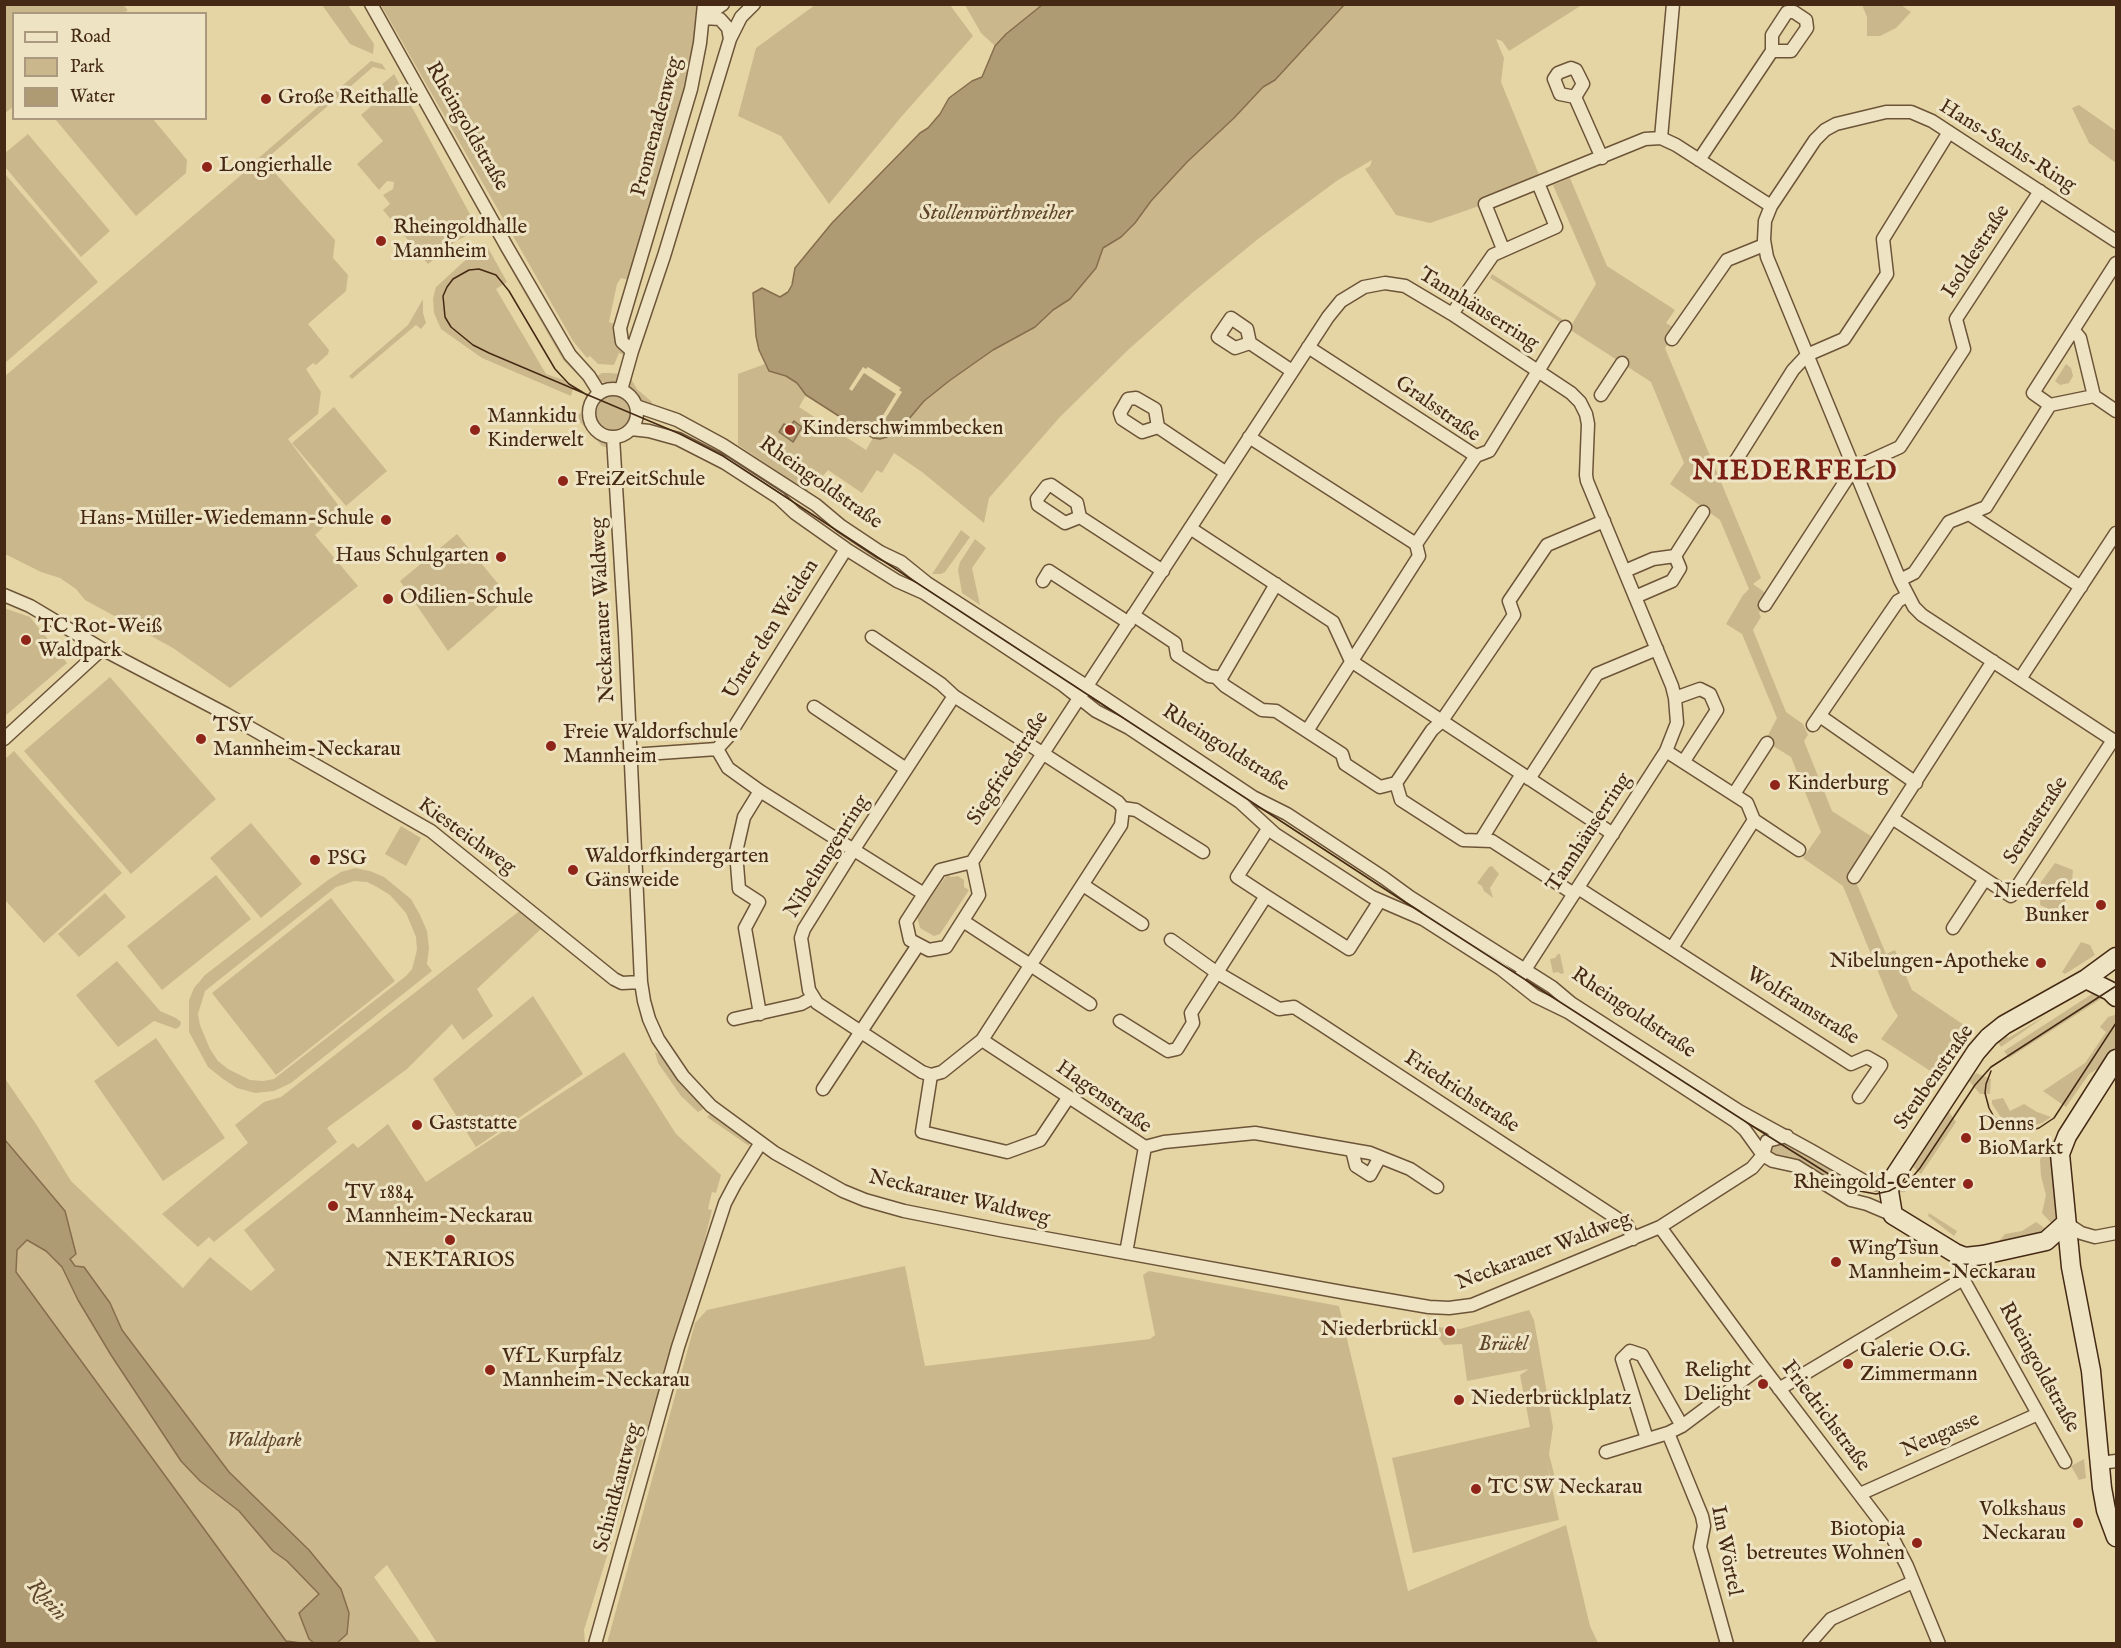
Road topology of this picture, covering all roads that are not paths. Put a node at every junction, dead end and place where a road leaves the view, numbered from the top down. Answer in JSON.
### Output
{"nodes":[{"id":1,"x":371,"y":4,"type":"edge"},
{"id":2,"x":704,"y":4,"type":"edge"},
{"id":3,"x":723,"y":4,"type":"edge"},
{"id":4,"x":754,"y":4,"type":"edge"},
{"id":5,"x":1673,"y":4,"type":"edge"},
{"id":6,"x":703,"y":18,"type":"junction"},
{"id":7,"x":730,"y":39,"type":"junction"},
{"id":8,"x":1772,"y":51,"type":"dead end"},
{"id":9,"x":1575,"y":97,"type":"dead end"},
{"id":10,"x":1949,"y":132,"type":"junction"},
{"id":11,"x":1661,"y":138,"type":"junction"},
{"id":12,"x":1602,"y":158,"type":"junction"},
{"id":13,"x":1699,"y":160,"type":"junction"},
{"id":14,"x":1538,"y":183,"type":"junction"},
{"id":15,"x":2040,"y":191,"type":"junction"},
{"id":16,"x":1771,"y":206,"type":"junction"},
{"id":17,"x":2116,"y":242,"type":"edge"},
{"id":18,"x":645,"y":245,"type":"junction"},
{"id":19,"x":1764,"y":245,"type":"junction"},
{"id":20,"x":1503,"y":249,"type":"junction"},
{"id":21,"x":664,"y":256,"type":"junction"},
{"id":22,"x":2116,"y":264,"type":"edge"},
{"id":23,"x":1452,"y":314,"type":"junction"},
{"id":24,"x":1565,"y":327,"type":"dead end"},
{"id":25,"x":2074,"y":331,"type":"junction"},
{"id":26,"x":1672,"y":339,"type":"dead end"},
{"id":27,"x":1250,"y":343,"type":"dead end"},
{"id":28,"x":1308,"y":347,"type":"junction"},
{"id":29,"x":632,"y":351,"type":"junction"},
{"id":30,"x":1807,"y":355,"type":"junction"},
{"id":31,"x":1622,"y":363,"type":"dead end"},
{"id":32,"x":1292,"y":371,"type":"junction"},
{"id":33,"x":1539,"y":371,"type":"junction"},
{"id":34,"x":621,"y":390,"type":"junction"},
{"id":35,"x":599,"y":392,"type":"junction"},
{"id":36,"x":1601,"y":395,"type":"dead end"},
{"id":37,"x":2094,"y":396,"type":"junction"},
{"id":38,"x":2050,"y":405,"type":"junction"},
{"id":39,"x":636,"y":406,"type":"junction"},
{"id":40,"x":2116,"y":411,"type":"edge"},
{"id":41,"x":1158,"y":427,"type":"dead end"},
{"id":42,"x":631,"y":429,"type":"junction"},
{"id":43,"x":613,"y":437,"type":"junction"},
{"id":44,"x":1249,"y":437,"type":"junction"},
{"id":45,"x":1476,"y":456,"type":"junction"},
{"id":46,"x":1854,"y":468,"type":"junction"},
{"id":47,"x":1730,"y":470,"type":"dead end"},
{"id":48,"x":1226,"y":472,"type":"junction"},
{"id":49,"x":1703,"y":512,"type":"dead end"},
{"id":50,"x":1969,"y":514,"type":"junction"},
{"id":51,"x":1080,"y":517,"type":"dead end"},
{"id":52,"x":1604,"y":521,"type":"junction"},
{"id":53,"x":1190,"y":528,"type":"junction"},
{"id":54,"x":2116,"y":532,"type":"edge"},
{"id":55,"x":1416,"y":544,"type":"junction"},
{"id":56,"x":846,"y":549,"type":"junction"},
{"id":57,"x":1675,"y":556,"type":"junction"},
{"id":58,"x":1163,"y":571,"type":"junction"},
{"id":59,"x":1624,"y":572,"type":"junction"},
{"id":60,"x":1042,"y":580,"type":"dead end"},
{"id":61,"x":1900,"y":580,"type":"junction"},
{"id":62,"x":1276,"y":584,"type":"junction"},
{"id":63,"x":2081,"y":587,"type":"junction"},
{"id":64,"x":4,"y":595,"type":"edge"},
{"id":65,"x":1907,"y":596,"type":"junction"},
{"id":66,"x":1635,"y":597,"type":"junction"},
{"id":67,"x":1765,"y":605,"type":"dead end"},
{"id":68,"x":1131,"y":619,"type":"junction"},
{"id":69,"x":872,"y":637,"type":"dead end"},
{"id":70,"x":102,"y":649,"type":"junction"},
{"id":71,"x":1657,"y":649,"type":"junction"},
{"id":72,"x":1993,"y":661,"type":"junction"},
{"id":73,"x":1351,"y":662,"type":"junction"},
{"id":74,"x":2020,"y":679,"type":"junction"},
{"id":75,"x":1220,"y":680,"type":"junction"},
{"id":76,"x":1087,"y":687,"type":"junction"},
{"id":77,"x":954,"y":696,"type":"junction"},
{"id":78,"x":1079,"y":698,"type":"junction"},
{"id":79,"x":1675,"y":698,"type":"junction"},
{"id":80,"x":814,"y":707,"type":"dead end"},
{"id":81,"x":1442,"y":722,"type":"junction"},
{"id":82,"x":1307,"y":731,"type":"junction"},
{"id":83,"x":4,"y":739,"type":"edge"},
{"id":84,"x":2115,"y":741,"type":"edge"},
{"id":85,"x":1767,"y":743,"type":"dead end"},
{"id":86,"x":717,"y":748,"type":"junction"},
{"id":87,"x":1666,"y":751,"type":"junction"},
{"id":88,"x":1043,"y":754,"type":"junction"},
{"id":89,"x":631,"y":755,"type":"junction"},
{"id":90,"x":1684,"y":761,"type":"junction"},
{"id":91,"x":906,"y":769,"type":"junction"},
{"id":92,"x":1526,"y":777,"type":"junction"},
{"id":93,"x":1395,"y":783,"type":"junction"},
{"id":94,"x":1916,"y":783,"type":"junction"},
{"id":95,"x":760,"y":791,"type":"junction"},
{"id":96,"x":1734,"y":794,"type":"junction"},
{"id":97,"x":1122,"y":808,"type":"junction"},
{"id":98,"x":1892,"y":819,"type":"junction"},
{"id":99,"x":1754,"y":820,"type":"junction"},
{"id":100,"x":1268,"y":829,"type":"junction"},
{"id":101,"x":1613,"y":834,"type":"junction"},
{"id":102,"x":1481,"y":840,"type":"junction"},
{"id":103,"x":854,"y":849,"type":"junction"},
{"id":104,"x":1799,"y":850,"type":"dead end"},
{"id":105,"x":1203,"y":852,"type":"dead end"},
{"id":106,"x":972,"y":862,"type":"junction"},
{"id":107,"x":1854,"y":877,"type":"dead end"},
{"id":108,"x":1985,"y":879,"type":"junction"},
{"id":109,"x":1083,"y":885,"type":"junction"},
{"id":110,"x":1576,"y":891,"type":"junction"},
{"id":111,"x":924,"y":894,"type":"junction"},
{"id":112,"x":1266,"y":896,"type":"junction"},
{"id":113,"x":1379,"y":902,"type":"junction"},
{"id":114,"x":963,"y":921,"type":"junction"},
{"id":115,"x":1142,"y":924,"type":"dead end"},
{"id":116,"x":1953,"y":928,"type":"dead end"},
{"id":117,"x":1171,"y":940,"type":"dead end"},
{"id":118,"x":918,"y":945,"type":"junction"},
{"id":119,"x":1672,"y":948,"type":"junction"},
{"id":120,"x":2116,"y":957,"type":"edge"},
{"id":121,"x":1031,"y":965,"type":"junction"},
{"id":122,"x":1525,"y":969,"type":"junction"},
{"id":123,"x":1216,"y":972,"type":"junction"},
{"id":124,"x":2086,"y":979,"type":"junction"},
{"id":125,"x":641,"y":982,"type":"junction"},
{"id":126,"x":1517,"y":982,"type":"junction"},
{"id":127,"x":2116,"y":997,"type":"edge"},
{"id":128,"x":812,"y":998,"type":"junction"},
{"id":129,"x":1090,"y":1004,"type":"dead end"},
{"id":130,"x":760,"y":1014,"type":"junction"},
{"id":131,"x":734,"y":1019,"type":"dead end"},
{"id":132,"x":1120,"y":1021,"type":"dead end"},
{"id":133,"x":862,"y":1032,"type":"junction"},
{"id":134,"x":982,"y":1040,"type":"junction"},
{"id":135,"x":2116,"y":1059,"type":"edge"},
{"id":136,"x":932,"y":1075,"type":"junction"},
{"id":137,"x":823,"y":1089,"type":"dead end"},
{"id":138,"x":1859,"y":1097,"type":"dead end"},
{"id":139,"x":1068,"y":1098,"type":"junction"},
{"id":140,"x":1787,"y":1136,"type":"junction"},
{"id":141,"x":760,"y":1144,"type":"junction"},
{"id":142,"x":1145,"y":1147,"type":"junction"},
{"id":143,"x":1352,"y":1150,"type":"junction"},
{"id":144,"x":1763,"y":1155,"type":"junction"},
{"id":145,"x":1380,"y":1158,"type":"junction"},
{"id":146,"x":1892,"y":1180,"type":"junction"},
{"id":147,"x":1864,"y":1181,"type":"junction"},
{"id":148,"x":1437,"y":1187,"type":"dead end"},
{"id":149,"x":1843,"y":1195,"type":"junction"},
{"id":150,"x":1893,"y":1215,"type":"junction"},
{"id":151,"x":2066,"y":1223,"type":"junction"},
{"id":152,"x":1660,"y":1227,"type":"junction"},
{"id":153,"x":2116,"y":1233,"type":"edge"},
{"id":154,"x":1633,"y":1239,"type":"junction"},
{"id":155,"x":2046,"y":1241,"type":"junction"},
{"id":156,"x":1126,"y":1253,"type":"junction"},
{"id":157,"x":1965,"y":1257,"type":"junction"},
{"id":158,"x":2070,"y":1260,"type":"junction"},
{"id":159,"x":1963,"y":1278,"type":"junction"},
{"id":160,"x":1762,"y":1366,"type":"junction"},
{"id":161,"x":1779,"y":1389,"type":"junction"},
{"id":162,"x":2038,"y":1414,"type":"junction"},
{"id":163,"x":1682,"y":1426,"type":"junction"},
{"id":164,"x":1668,"y":1433,"type":"junction"},
{"id":165,"x":1647,"y":1439,"type":"junction"},
{"id":166,"x":1606,"y":1452,"type":"dead end"},
{"id":167,"x":2065,"y":1462,"type":"dead end"},
{"id":168,"x":2108,"y":1462,"type":"edge"},
{"id":169,"x":1860,"y":1494,"type":"junction"},
{"id":170,"x":2116,"y":1537,"type":"edge"},
{"id":171,"x":1914,"y":1582,"type":"junction"},
{"id":172,"x":595,"y":1644,"type":"edge"},
{"id":173,"x":1727,"y":1644,"type":"edge"},
{"id":174,"x":1809,"y":1644,"type":"edge"},
{"id":175,"x":1940,"y":1644,"type":"edge"}],
"edges":[{"from":1,"to":35,"type":"street","name":"Rheingoldstraße"},
{"from":2,"to":6,"type":"street","name":"Promenadenweg"},
{"from":3,"to":6,"type":"street"},
{"from":4,"to":7,"type":"street"},
{"from":5,"to":11,"type":"street"},
{"from":6,"to":7,"type":"street"},
{"from":6,"to":18,"type":"street","name":"Promenadenweg"},
{"from":7,"to":21,"type":"street"},
{"from":8,"to":13,"type":"street"},
{"from":9,"to":12,"type":"street"},
{"from":10,"to":15,"type":"street","name":"Hans-Sachs-Ring"},
{"from":10,"to":16,"type":"street","name":"Hans-Sachs-Ring"},
{"from":10,"to":30,"type":"street"},
{"from":11,"to":12,"type":"street"},
{"from":11,"to":13,"type":"street"},
{"from":12,"to":14,"type":"street"},
{"from":13,"to":16,"type":"street"},
{"from":14,"to":20,"type":"street"},
{"from":14,"to":20,"type":"street"},
{"from":15,"to":17,"type":"street","name":"Hans-Sachs-Ring"},
{"from":15,"to":46,"type":"street","name":"Isoldestraße"},
{"from":16,"to":19,"type":"street","name":"Hans-Sachs-Ring"},
{"from":18,"to":21,"type":"street"},
{"from":18,"to":29,"type":"street","name":"Promenadenweg"},
{"from":19,"to":26,"type":"street"},
{"from":19,"to":30,"type":"street","name":"Hans-Sachs-Ring"},
{"from":20,"to":23,"type":"street"},
{"from":21,"to":29,"type":"street"},
{"from":22,"to":25,"type":"street"},
{"from":23,"to":28,"type":"street","name":"Tannhäuserring"},
{"from":23,"to":33,"type":"street","name":"Tannhäuserring"},
{"from":24,"to":33,"type":"street","name":"Tannhäuserring"},
{"from":25,"to":37,"type":"street"},
{"from":25,"to":38,"type":"street"},
{"from":27,"to":32,"type":"street"},
{"from":28,"to":32,"type":"street","name":"Tannhäuserring"},
{"from":28,"to":45,"type":"street","name":"Gralsstraße"},
{"from":29,"to":34,"type":"street"},
{"from":30,"to":46,"type":"street","name":"Hans-Sachs-Ring"},
{"from":30,"to":47,"type":"street"},
{"from":31,"to":36,"type":"street"},
{"from":32,"to":44,"type":"street","name":"Tannhäuserring"},
{"from":33,"to":45,"type":"street","name":"Tannhäuserring"},
{"from":33,"to":52,"type":"street","name":"Tannhäuserring"},
{"from":34,"to":35,"type":"street"},
{"from":34,"to":39,"type":"street","name":"Rheingoldstraße"},
{"from":35,"to":43,"type":"street"},
{"from":37,"to":38,"type":"street"},
{"from":37,"to":40,"type":"street"},
{"from":38,"to":50,"type":"street"},
{"from":39,"to":42,"type":"street"},
{"from":39,"to":76,"type":"street","name":"Rheingoldstraße"},
{"from":41,"to":48,"type":"street"},
{"from":42,"to":43,"type":"street"},
{"from":42,"to":56,"type":"street","name":"Rheingoldstraße"},
{"from":43,"to":89,"type":"street","name":"Neckarauer Waldweg"},
{"from":44,"to":48,"type":"street","name":"Tannhäuserring"},
{"from":44,"to":55,"type":"street"},
{"from":45,"to":55,"type":"street","name":"Gralsstraße"},
{"from":46,"to":61,"type":"street","name":"Hans-Sachs-Ring"},
{"from":46,"to":67,"type":"street"},
{"from":48,"to":53,"type":"street","name":"Tannhäuserring"},
{"from":49,"to":57,"type":"street"},
{"from":50,"to":61,"type":"street"},
{"from":50,"to":63,"type":"street"},
{"from":51,"to":58,"type":"street"},
{"from":52,"to":59,"type":"street","name":"Tannhäuserring"},
{"from":52,"to":81,"type":"street"},
{"from":53,"to":58,"type":"street","name":"Tannhäuserring"},
{"from":53,"to":62,"type":"street"},
{"from":54,"to":63,"type":"street"},
{"from":55,"to":73,"type":"street"},
{"from":56,"to":78,"type":"street","name":"Rheingoldstraße"},
{"from":56,"to":86,"type":"street","name":"Unter den Weiden"},
{"from":57,"to":59,"type":"street"},
{"from":57,"to":66,"type":"street"},
{"from":58,"to":68,"type":"street","name":"Tannhäuserring"},
{"from":59,"to":66,"type":"street","name":"Tannhäuserring"},
{"from":60,"to":68,"type":"street"},
{"from":61,"to":65,"type":"street","name":"Hans-Sachs-Ring"},
{"from":62,"to":73,"type":"street"},
{"from":62,"to":75,"type":"street"},
{"from":63,"to":74,"type":"street"},
{"from":64,"to":70,"type":"street","name":"Kiesteichweg"},
{"from":65,"to":72,"type":"street","name":"Hans-Sachs-Ring"},
{"from":65,"to":94,"type":"street"},
{"from":66,"to":71,"type":"street","name":"Tannhäuserring"},
{"from":68,"to":75,"type":"street"},
{"from":68,"to":76,"type":"street","name":"Tannhäuserring"},
{"from":69,"to":77,"type":"street"},
{"from":70,"to":83,"type":"street"},
{"from":70,"to":125,"type":"street","name":"Kiesteichweg"},
{"from":71,"to":79,"type":"street","name":"Tannhäuserring"},
{"from":71,"to":92,"type":"street"},
{"from":72,"to":74,"type":"street","name":"Hans-Sachs-Ring"},
{"from":72,"to":94,"type":"street"},
{"from":73,"to":81,"type":"street"},
{"from":73,"to":82,"type":"street"},
{"from":74,"to":84,"type":"street","name":"Hans-Sachs-Ring"},
{"from":75,"to":82,"type":"street"},
{"from":76,"to":78,"type":"street","name":"Tannhäuserring"},
{"from":76,"to":122,"type":"street","name":"Rheingoldstraße"},
{"from":77,"to":88,"type":"street"},
{"from":77,"to":91,"type":"street","name":"Nibelungenring"},
{"from":78,"to":88,"type":"street","name":"Siegfriedstraße"},
{"from":78,"to":100,"type":"street","name":"Rheingoldstraße"},
{"from":79,"to":87,"type":"street","name":"Tannhäuserring"},
{"from":79,"to":90,"type":"street"},
{"from":80,"to":91,"type":"street"},
{"from":81,"to":92,"type":"street"},
{"from":81,"to":93,"type":"street"},
{"from":82,"to":93,"type":"street"},
{"from":84,"to":108,"type":"street","name":"Sentastraße"},
{"from":85,"to":96,"type":"street"},
{"from":86,"to":89,"type":"street"},
{"from":86,"to":95,"type":"street"},
{"from":87,"to":90,"type":"street"},
{"from":87,"to":101,"type":"street","name":"Tannhäuserring"},
{"from":88,"to":97,"type":"street"},
{"from":88,"to":106,"type":"street","name":"Siegfriedstraße"},
{"from":89,"to":125,"type":"street","name":"Neckarauer Waldweg"},
{"from":90,"to":96,"type":"street"},
{"from":91,"to":103,"type":"street","name":"Nibelungenring"},
{"from":92,"to":101,"type":"street"},
{"from":92,"to":102,"type":"street"},
{"from":93,"to":102,"type":"street","name":"Wolframstraße"},
{"from":94,"to":98,"type":"street"},
{"from":95,"to":103,"type":"street"},
{"from":95,"to":130,"type":"street"},
{"from":96,"to":99,"type":"street"},
{"from":97,"to":105,"type":"street"},
{"from":97,"to":109,"type":"street"},
{"from":98,"to":107,"type":"street"},
{"from":98,"to":108,"type":"street","name":"Sentastraße"},
{"from":99,"to":104,"type":"street"},
{"from":99,"to":119,"type":"street"},
{"from":100,"to":112,"type":"street"},
{"from":100,"to":113,"type":"street","name":"Rheingoldstraße"},
{"from":101,"to":110,"type":"street","name":"Tannhäuserring"},
{"from":102,"to":110,"type":"street","name":"Wolframstraße"},
{"from":103,"to":111,"type":"street"},
{"from":103,"to":128,"type":"street","name":"Nibelungenring"},
{"from":106,"to":111,"type":"street"},
{"from":106,"to":114,"type":"street"},
{"from":108,"to":116,"type":"street","name":"Sentastraße"},
{"from":109,"to":115,"type":"street"},
{"from":109,"to":121,"type":"street"},
{"from":110,"to":119,"type":"street","name":"Wolframstraße"},
{"from":110,"to":122,"type":"street","name":"Tannhäuserring"},
{"from":111,"to":118,"type":"street"},
{"from":112,"to":113,"type":"street"},
{"from":112,"to":123,"type":"street"},
{"from":113,"to":126,"type":"street","name":"Rheingoldstraße"},
{"from":114,"to":118,"type":"street"},
{"from":114,"to":121,"type":"street"},
{"from":117,"to":123,"type":"street","name":"Friedrichstraße"},
{"from":118,"to":133,"type":"street"},
{"from":119,"to":138,"type":"street","name":"Wolframstraße"},
{"from":120,"to":124,"type":"street","name":"Steubenstraße"},
{"from":121,"to":129,"type":"street"},
{"from":121,"to":134,"type":"street"},
{"from":122,"to":126,"type":"street","name":"Tannhäuserring"},
{"from":122,"to":140,"type":"street","name":"Rheingoldstraße"},
{"from":123,"to":132,"type":"street"},
{"from":123,"to":154,"type":"street","name":"Friedrichstraße"},
{"from":124,"to":127,"type":"street"},
{"from":124,"to":146,"type":"street","name":"Steubenstraße"},
{"from":125,"to":141,"type":"street","name":"Neckarauer Waldweg"},
{"from":126,"to":144,"type":"street","name":"Rheingoldstraße"},
{"from":128,"to":130,"type":"street"},
{"from":128,"to":133,"type":"street"},
{"from":130,"to":131,"type":"street"},
{"from":133,"to":136,"type":"street"},
{"from":133,"to":137,"type":"street"},
{"from":134,"to":136,"type":"street"},
{"from":134,"to":139,"type":"street","name":"Hagenstraße"},
{"from":135,"to":151,"type":"street"},
{"from":136,"to":139,"type":"street"},
{"from":139,"to":142,"type":"street","name":"Hagenstraße"},
{"from":140,"to":144,"type":"street"},
{"from":140,"to":147,"type":"street","name":"Rheingoldstraße"},
{"from":141,"to":156,"type":"street","name":"Neckarauer Waldweg"},
{"from":141,"to":172,"type":"street","name":"Schindkautweg"},
{"from":142,"to":143,"type":"street"},
{"from":142,"to":156,"type":"street","name":"Hagenstraße"},
{"from":143,"to":145,"type":"street"},
{"from":143,"to":145,"type":"street"},
{"from":144,"to":149,"type":"street"},
{"from":144,"to":152,"type":"street","name":"Neckarauer Waldweg"},
{"from":145,"to":148,"type":"street"},
{"from":146,"to":147,"type":"street"},
{"from":146,"to":150,"type":"street"},
{"from":147,"to":149,"type":"street"},
{"from":149,"to":150,"type":"street"},
{"from":150,"to":157,"type":"street"},
{"from":151,"to":153,"type":"street"},
{"from":151,"to":155,"type":"street"},
{"from":151,"to":158,"type":"street"},
{"from":152,"to":154,"type":"street","name":"Neckarauer Waldweg"},
{"from":152,"to":160,"type":"street","name":"Friedrichstraße"},
{"from":154,"to":156,"type":"street","name":"Neckarauer Waldweg"},
{"from":155,"to":157,"type":"street"},
{"from":155,"to":158,"type":"street"},
{"from":157,"to":159,"type":"street"},
{"from":158,"to":168,"type":"street"},
{"from":159,"to":161,"type":"street"},
{"from":159,"to":162,"type":"street","name":"Rheingoldstraße"},
{"from":160,"to":161,"type":"street","name":"Friedrichstraße"},
{"from":160,"to":163,"type":"street"},
{"from":161,"to":169,"type":"street","name":"Friedrichstraße"},
{"from":162,"to":167,"type":"street","name":"Rheingoldstraße"},
{"from":162,"to":169,"type":"street","name":"Neugasse"},
{"from":163,"to":164,"type":"street"},
{"from":163,"to":165,"type":"street"},
{"from":164,"to":165,"type":"street"},
{"from":164,"to":173,"type":"street","name":"Im Wörtel"},
{"from":165,"to":166,"type":"street"},
{"from":168,"to":170,"type":"street"},
{"from":169,"to":171,"type":"street","name":"Friedrichstraße"},
{"from":171,"to":174,"type":"street"},
{"from":171,"to":175,"type":"street","name":"Friedrichstraße"}]}
